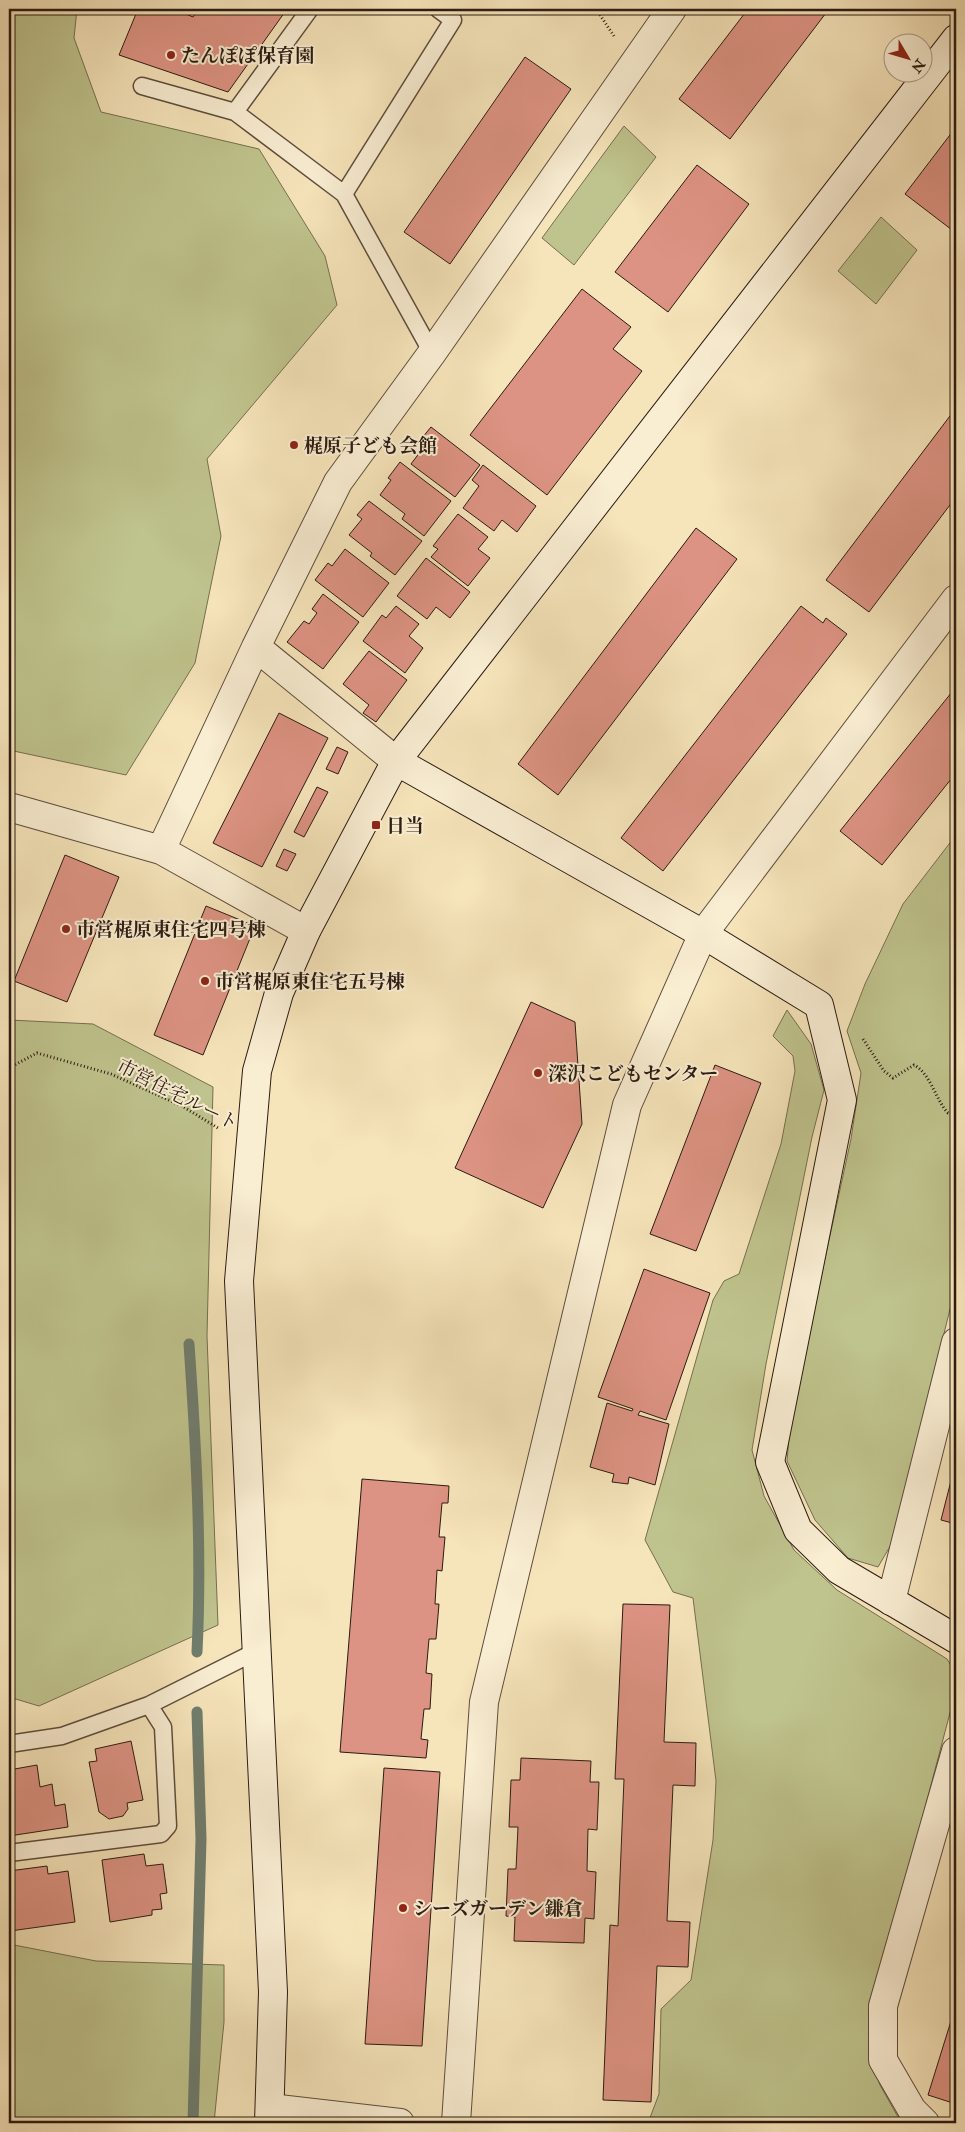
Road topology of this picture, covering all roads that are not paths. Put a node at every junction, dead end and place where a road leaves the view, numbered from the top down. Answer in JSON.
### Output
{"nodes":[{"id":1,"x":310,"y":9,"type":"edge"},
{"id":2,"x":438,"y":9,"type":"edge"},
{"id":3,"x":672,"y":9,"type":"edge"},
{"id":4,"x":956,"y":39,"type":"edge"},
{"id":5,"x":142,"y":86,"type":"dead end"},
{"id":6,"x":235,"y":112,"type":"junction"},
{"id":7,"x":344,"y":194,"type":"junction"},
{"id":8,"x":432,"y":353,"type":"junction"},
{"id":9,"x":956,"y":599,"type":"edge"},
{"id":10,"x":256,"y":647,"type":"junction"},
{"id":11,"x":396,"y":761,"type":"junction"},
{"id":12,"x":9,"y":807,"type":"edge"},
{"id":13,"x":161,"y":850,"type":"junction"},
{"id":14,"x":306,"y":931,"type":"junction"},
{"id":15,"x":703,"y":934,"type":"junction"},
{"id":16,"x":956,"y":1342,"type":"edge"},
{"id":17,"x":890,"y":1601,"type":"junction"},
{"id":18,"x":956,"y":1639,"type":"edge"},
{"id":19,"x":257,"y":1650,"type":"junction"},
{"id":20,"x":149,"y":1705,"type":"junction"},
{"id":21,"x":9,"y":1744,"type":"edge"},
{"id":22,"x":956,"y":1751,"type":"edge"},
{"id":23,"x":9,"y":1853,"type":"edge"},
{"id":24,"x":269,"y":2116,"type":"edge"},
{"id":25,"x":400,"y":2123,"type":"edge"},
{"id":26,"x":456,"y":2123,"type":"edge"},
{"id":27,"x":925,"y":2123,"type":"edge"}],
"edges":[{"from":1,"to":6,"type":"lane"},
{"from":2,"to":7,"type":"lane"},
{"from":3,"to":8,"type":"street"},
{"from":4,"to":11,"type":"street"},
{"from":5,"to":6,"type":"lane"},
{"from":6,"to":7,"type":"lane"},
{"from":7,"to":8,"type":"lane"},
{"from":8,"to":10,"type":"street"},
{"from":9,"to":15,"type":"street"},
{"from":10,"to":11,"type":"street"},
{"from":10,"to":13,"type":"street"},
{"from":11,"to":14,"type":"street"},
{"from":11,"to":15,"type":"street"},
{"from":12,"to":13,"type":"street"},
{"from":13,"to":14,"type":"street"},
{"from":14,"to":19,"type":"street"},
{"from":15,"to":17,"type":"street"},
{"from":15,"to":26,"type":"street"},
{"from":16,"to":17,"type":"street"},
{"from":17,"to":18,"type":"street"},
{"from":19,"to":20,"type":"lane"},
{"from":19,"to":24,"type":"street"},
{"from":20,"to":21,"type":"lane"},
{"from":20,"to":23,"type":"lane"},
{"from":22,"to":27,"type":"street"},
{"from":24,"to":25,"type":"street"}]}
